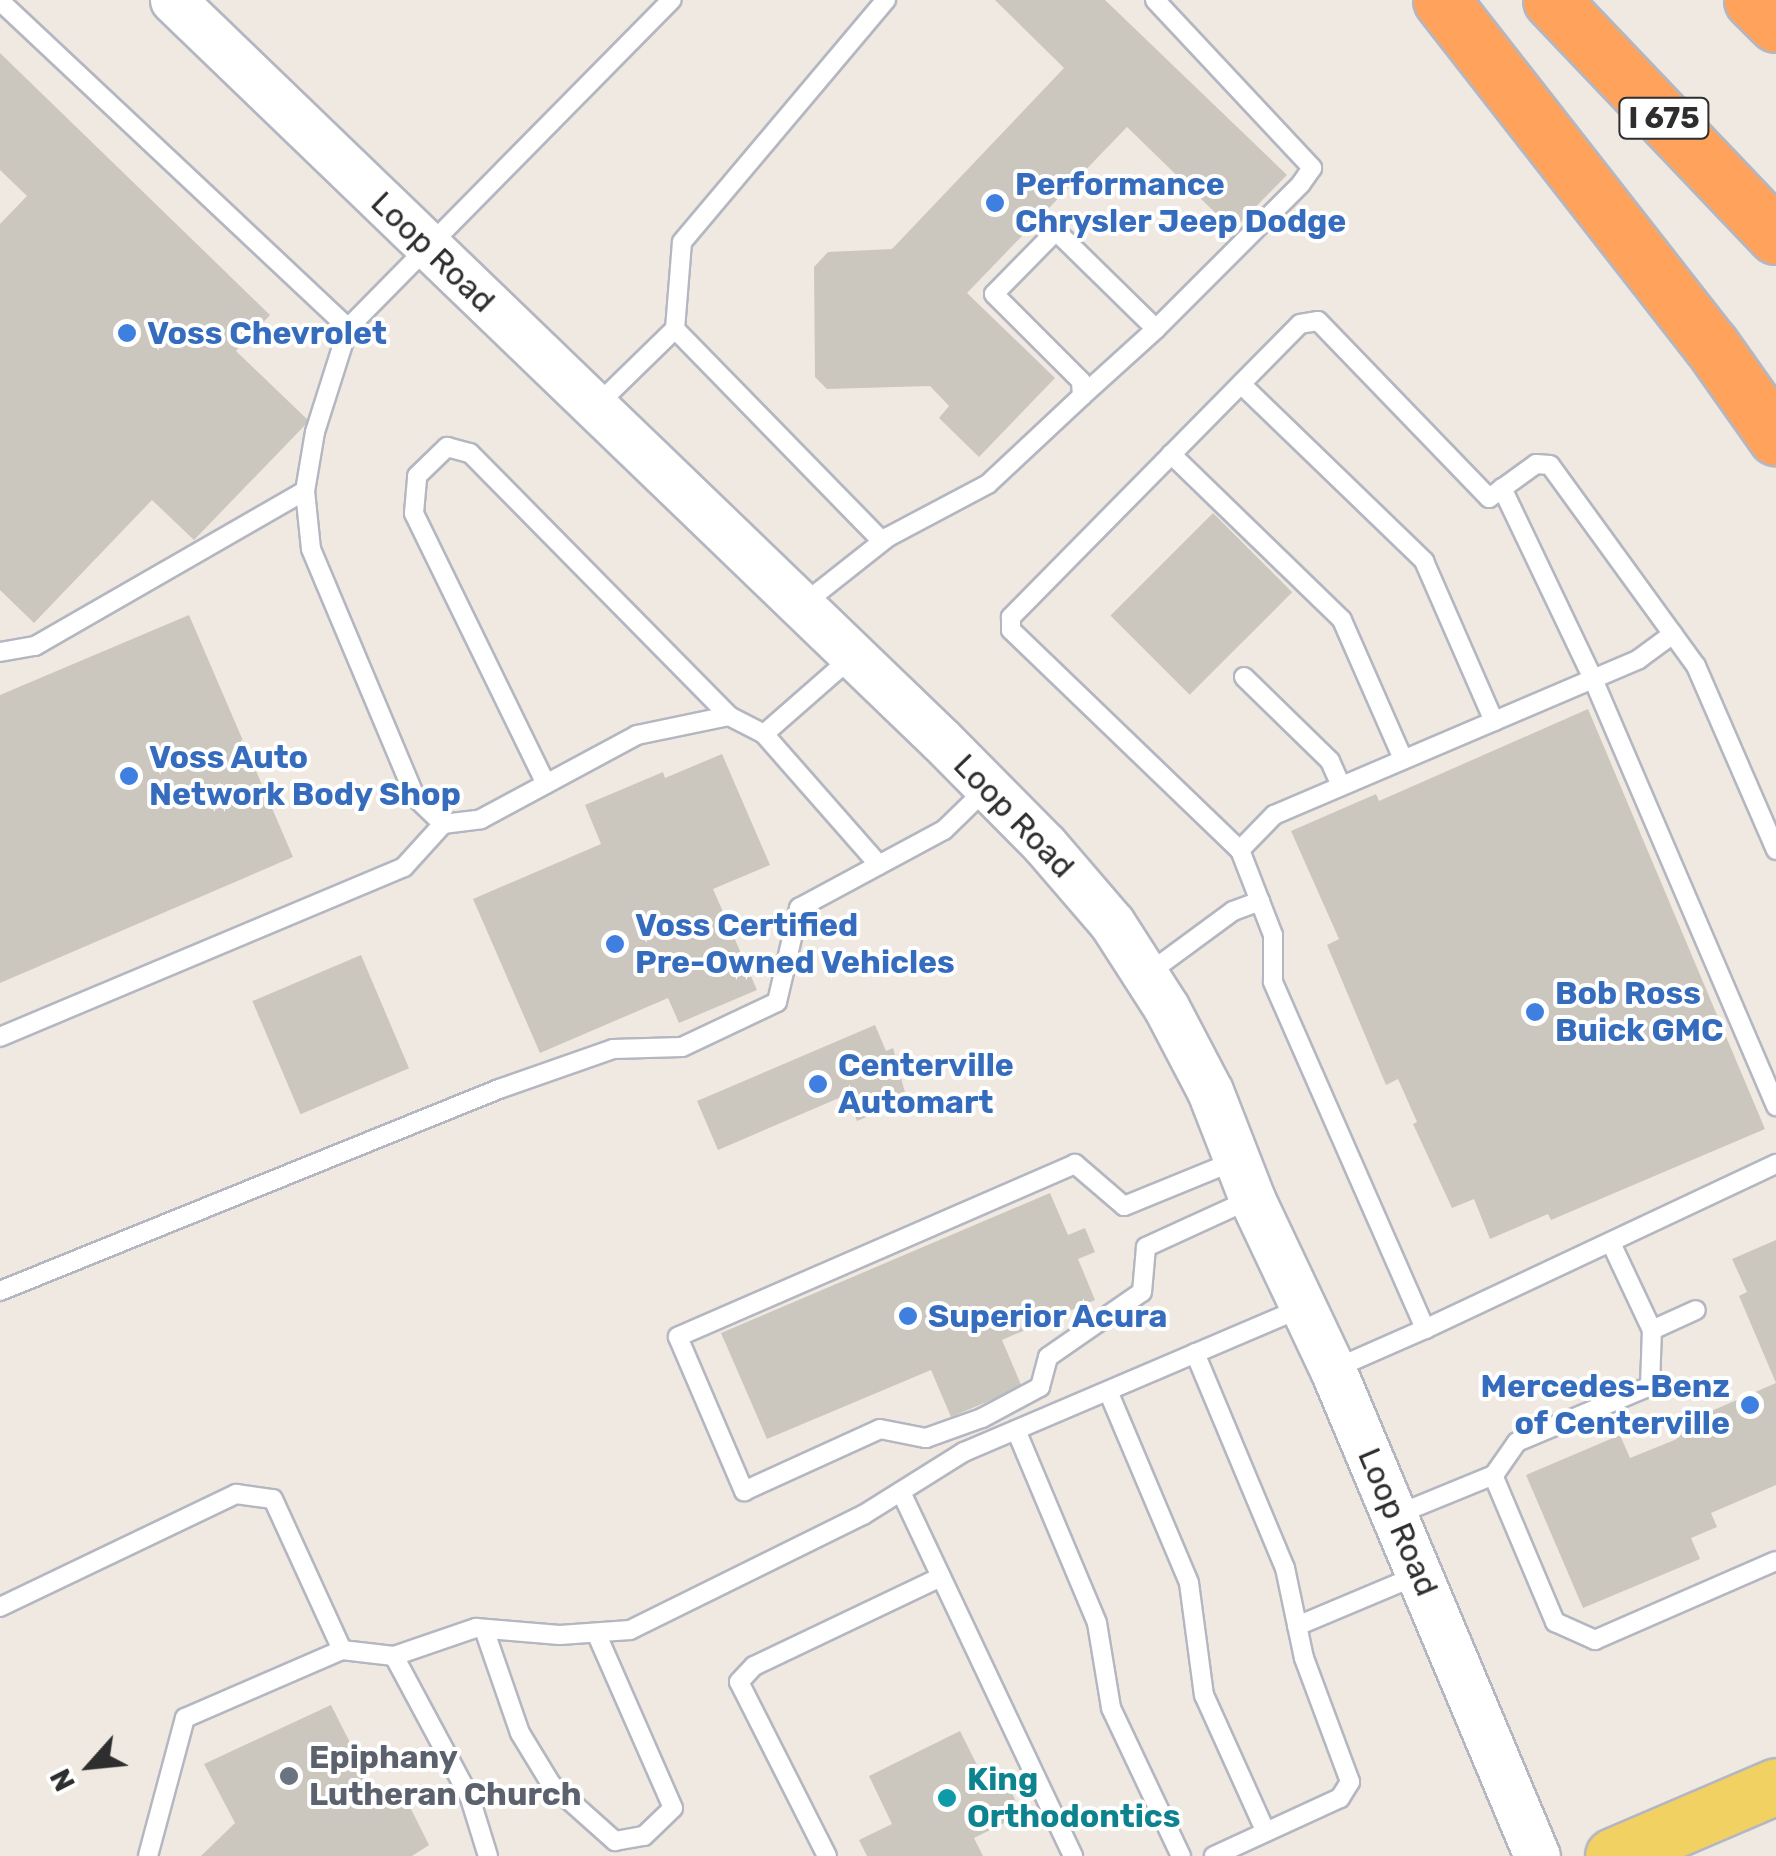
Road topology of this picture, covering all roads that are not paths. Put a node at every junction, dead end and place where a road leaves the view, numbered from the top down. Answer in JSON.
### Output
{"nodes":[{"id":1,"x":0,"y":0,"type":"edge"},
{"id":2,"x":173,"y":0,"type":"edge"},
{"id":3,"x":672,"y":0,"type":"edge"},
{"id":4,"x":886,"y":0,"type":"edge"},
{"id":5,"x":1155,"y":0,"type":"edge"},
{"id":6,"x":1442,"y":0,"type":"edge"},
{"id":7,"x":1551,"y":0,"type":"edge"},
{"id":8,"x":1752,"y":0,"type":"edge"},
{"id":9,"x":1776,"y":24,"type":"edge"},
{"id":10,"x":1776,"y":236,"type":"edge"},
{"id":11,"x":429,"y":248,"type":"junction"},
{"id":12,"x":348,"y":328,"type":"junction"},
{"id":13,"x":674,"y":329,"type":"junction"},
{"id":14,"x":1156,"y":329,"type":"junction"},
{"id":15,"x":1241,"y":384,"type":"junction"},
{"id":16,"x":1082,"y":396,"type":"junction"},
{"id":17,"x":595,"y":408,"type":"junction"},
{"id":18,"x":1776,"y":437,"type":"edge"},
{"id":19,"x":1171,"y":454,"type":"junction"},
{"id":20,"x":1502,"y":488,"type":"junction"},
{"id":21,"x":305,"y":492,"type":"junction"},
{"id":22,"x":882,"y":541,"type":"junction"},
{"id":23,"x":801,"y":606,"type":"junction"},
{"id":24,"x":1673,"y":634,"type":"junction"},
{"id":25,"x":0,"y":652,"type":"edge"},
{"id":26,"x":853,"y":656,"type":"junction"},
{"id":27,"x":1244,"y":677,"type":"dead end"},
{"id":28,"x":1593,"y":679,"type":"junction"},
{"id":29,"x":729,"y":716,"type":"junction"},
{"id":30,"x":1494,"y":721,"type":"junction"},
{"id":31,"x":764,"y":734,"type":"junction"},
{"id":32,"x":1403,"y":759,"type":"junction"},
{"id":33,"x":546,"y":784,"type":"junction"},
{"id":34,"x":1341,"y":786,"type":"junction"},
{"id":35,"x":988,"y":788,"type":"junction"},
{"id":36,"x":444,"y":824,"type":"junction"},
{"id":37,"x":1240,"y":850,"type":"junction"},
{"id":38,"x":1776,"y":850,"type":"edge"},
{"id":39,"x":879,"y":865,"type":"junction"},
{"id":40,"x":1260,"y":901,"type":"junction"},
{"id":41,"x":1146,"y":976,"type":"junction"},
{"id":42,"x":0,"y":1038,"type":"edge"},
{"id":43,"x":1776,"y":1106,"type":"edge"},
{"id":44,"x":1776,"y":1164,"type":"edge"},
{"id":45,"x":1244,"y":1180,"type":"junction"},
{"id":46,"x":1610,"y":1243,"type":"junction"},
{"id":47,"x":0,"y":1291,"type":"edge"},
{"id":48,"x":1305,"y":1307,"type":"junction"},
{"id":49,"x":1696,"y":1310,"type":"dead end"},
{"id":50,"x":1425,"y":1330,"type":"junction"},
{"id":51,"x":1652,"y":1330,"type":"junction"},
{"id":52,"x":1195,"y":1354,"type":"junction"},
{"id":53,"x":1333,"y":1370,"type":"junction"},
{"id":54,"x":1108,"y":1391,"type":"junction"},
{"id":55,"x":1016,"y":1430,"type":"junction"},
{"id":56,"x":1493,"y":1475,"type":"junction"},
{"id":57,"x":900,"y":1492,"type":"junction"},
{"id":58,"x":1396,"y":1515,"type":"junction"},
{"id":59,"x":1776,"y":1561,"type":"edge"},
{"id":60,"x":1420,"y":1574,"type":"junction"},
{"id":61,"x":941,"y":1577,"type":"junction"},
{"id":62,"x":0,"y":1607,"type":"edge"},
{"id":63,"x":1297,"y":1626,"type":"junction"},
{"id":64,"x":484,"y":1629,"type":"junction"},
{"id":65,"x":596,"y":1633,"type":"junction"},
{"id":66,"x":342,"y":1650,"type":"junction"},
{"id":67,"x":394,"y":1656,"type":"junction"},
{"id":68,"x":1776,"y":1786,"type":"edge"},
{"id":69,"x":1266,"y":1832,"type":"junction"},
{"id":70,"x":148,"y":1856,"type":"edge"},
{"id":71,"x":488,"y":1856,"type":"edge"},
{"id":72,"x":828,"y":1856,"type":"edge"},
{"id":73,"x":1072,"y":1856,"type":"edge"},
{"id":74,"x":1180,"y":1856,"type":"edge"},
{"id":75,"x":1214,"y":1856,"type":"edge"},
{"id":76,"x":1537,"y":1856,"type":"edge"},
{"id":77,"x":1613,"y":1856,"type":"edge"}],
"edges":[{"from":1,"to":12,"type":"lane"},
{"from":2,"to":11,"type":"street","name":"Loop Road"},
{"from":3,"to":11,"type":"lane"},
{"from":4,"to":13,"type":"lane"},
{"from":5,"to":14,"type":"lane"},
{"from":6,"to":18,"type":"highway"},
{"from":7,"to":10,"type":"highway","number":"I 675"},
{"from":8,"to":9,"type":"highway"},
{"from":11,"to":12,"type":"lane"},
{"from":11,"to":17,"type":"street","name":"Loop Road"},
{"from":12,"to":21,"type":"lane"},
{"from":13,"to":17,"type":"lane"},
{"from":13,"to":22,"type":"lane"},
{"from":14,"to":16,"type":"lane"},
{"from":14,"to":16,"type":"lane"},
{"from":15,"to":19,"type":"lane"},
{"from":15,"to":20,"type":"lane"},
{"from":15,"to":30,"type":"lane"},
{"from":16,"to":22,"type":"lane"},
{"from":17,"to":23,"type":"street","name":"Loop Road"},
{"from":19,"to":32,"type":"lane"},
{"from":19,"to":37,"type":"lane"},
{"from":20,"to":24,"type":"lane"},
{"from":20,"to":28,"type":"lane"},
{"from":21,"to":25,"type":"lane"},
{"from":21,"to":36,"type":"lane"},
{"from":22,"to":23,"type":"lane"},
{"from":23,"to":26,"type":"street","name":"Loop Road"},
{"from":24,"to":28,"type":"lane"},
{"from":24,"to":38,"type":"lane"},
{"from":26,"to":31,"type":"lane"},
{"from":26,"to":35,"type":"street","name":"Loop Road"},
{"from":27,"to":34,"type":"lane"},
{"from":28,"to":30,"type":"lane"},
{"from":28,"to":43,"type":"lane"},
{"from":29,"to":31,"type":"lane"},
{"from":29,"to":33,"type":"lane"},
{"from":29,"to":33,"type":"lane"},
{"from":30,"to":32,"type":"lane"},
{"from":31,"to":39,"type":"lane"},
{"from":32,"to":34,"type":"lane"},
{"from":33,"to":36,"type":"lane"},
{"from":34,"to":37,"type":"lane"},
{"from":35,"to":39,"type":"lane"},
{"from":35,"to":41,"type":"street","name":"Loop Road"},
{"from":36,"to":42,"type":"lane"},
{"from":37,"to":40,"type":"lane"},
{"from":39,"to":47,"type":"lane"},
{"from":40,"to":41,"type":"lane"},
{"from":40,"to":50,"type":"lane"},
{"from":41,"to":45,"type":"street","name":"Loop Road"},
{"from":44,"to":46,"type":"lane"},
{"from":45,"to":45,"type":"lane"},
{"from":45,"to":48,"type":"street","name":"Loop Road"},
{"from":46,"to":50,"type":"lane"},
{"from":46,"to":51,"type":"lane"},
{"from":48,"to":52,"type":"lane"},
{"from":48,"to":53,"type":"street","name":"Loop Road"},
{"from":49,"to":51,"type":"lane"},
{"from":50,"to":53,"type":"lane"},
{"from":51,"to":56,"type":"lane"},
{"from":52,"to":54,"type":"lane"},
{"from":52,"to":63,"type":"lane"},
{"from":53,"to":58,"type":"street","name":"Loop Road"},
{"from":54,"to":55,"type":"lane"},
{"from":54,"to":69,"type":"lane"},
{"from":55,"to":57,"type":"lane"},
{"from":55,"to":74,"type":"lane"},
{"from":56,"to":58,"type":"lane"},
{"from":56,"to":59,"type":"lane"},
{"from":57,"to":61,"type":"lane"},
{"from":57,"to":65,"type":"lane"},
{"from":58,"to":60,"type":"street","name":"Loop Road"},
{"from":60,"to":63,"type":"lane"},
{"from":60,"to":76,"type":"street","name":"Loop Road"},
{"from":61,"to":72,"type":"lane"},
{"from":61,"to":73,"type":"lane"},
{"from":62,"to":66,"type":"lane"},
{"from":63,"to":69,"type":"lane"},
{"from":64,"to":65,"type":"lane"},
{"from":64,"to":65,"type":"lane"},
{"from":64,"to":67,"type":"lane"},
{"from":66,"to":67,"type":"lane"},
{"from":66,"to":70,"type":"lane"},
{"from":67,"to":71,"type":"lane"},
{"from":68,"to":77,"type":"main road"},
{"from":69,"to":75,"type":"lane"}]}
